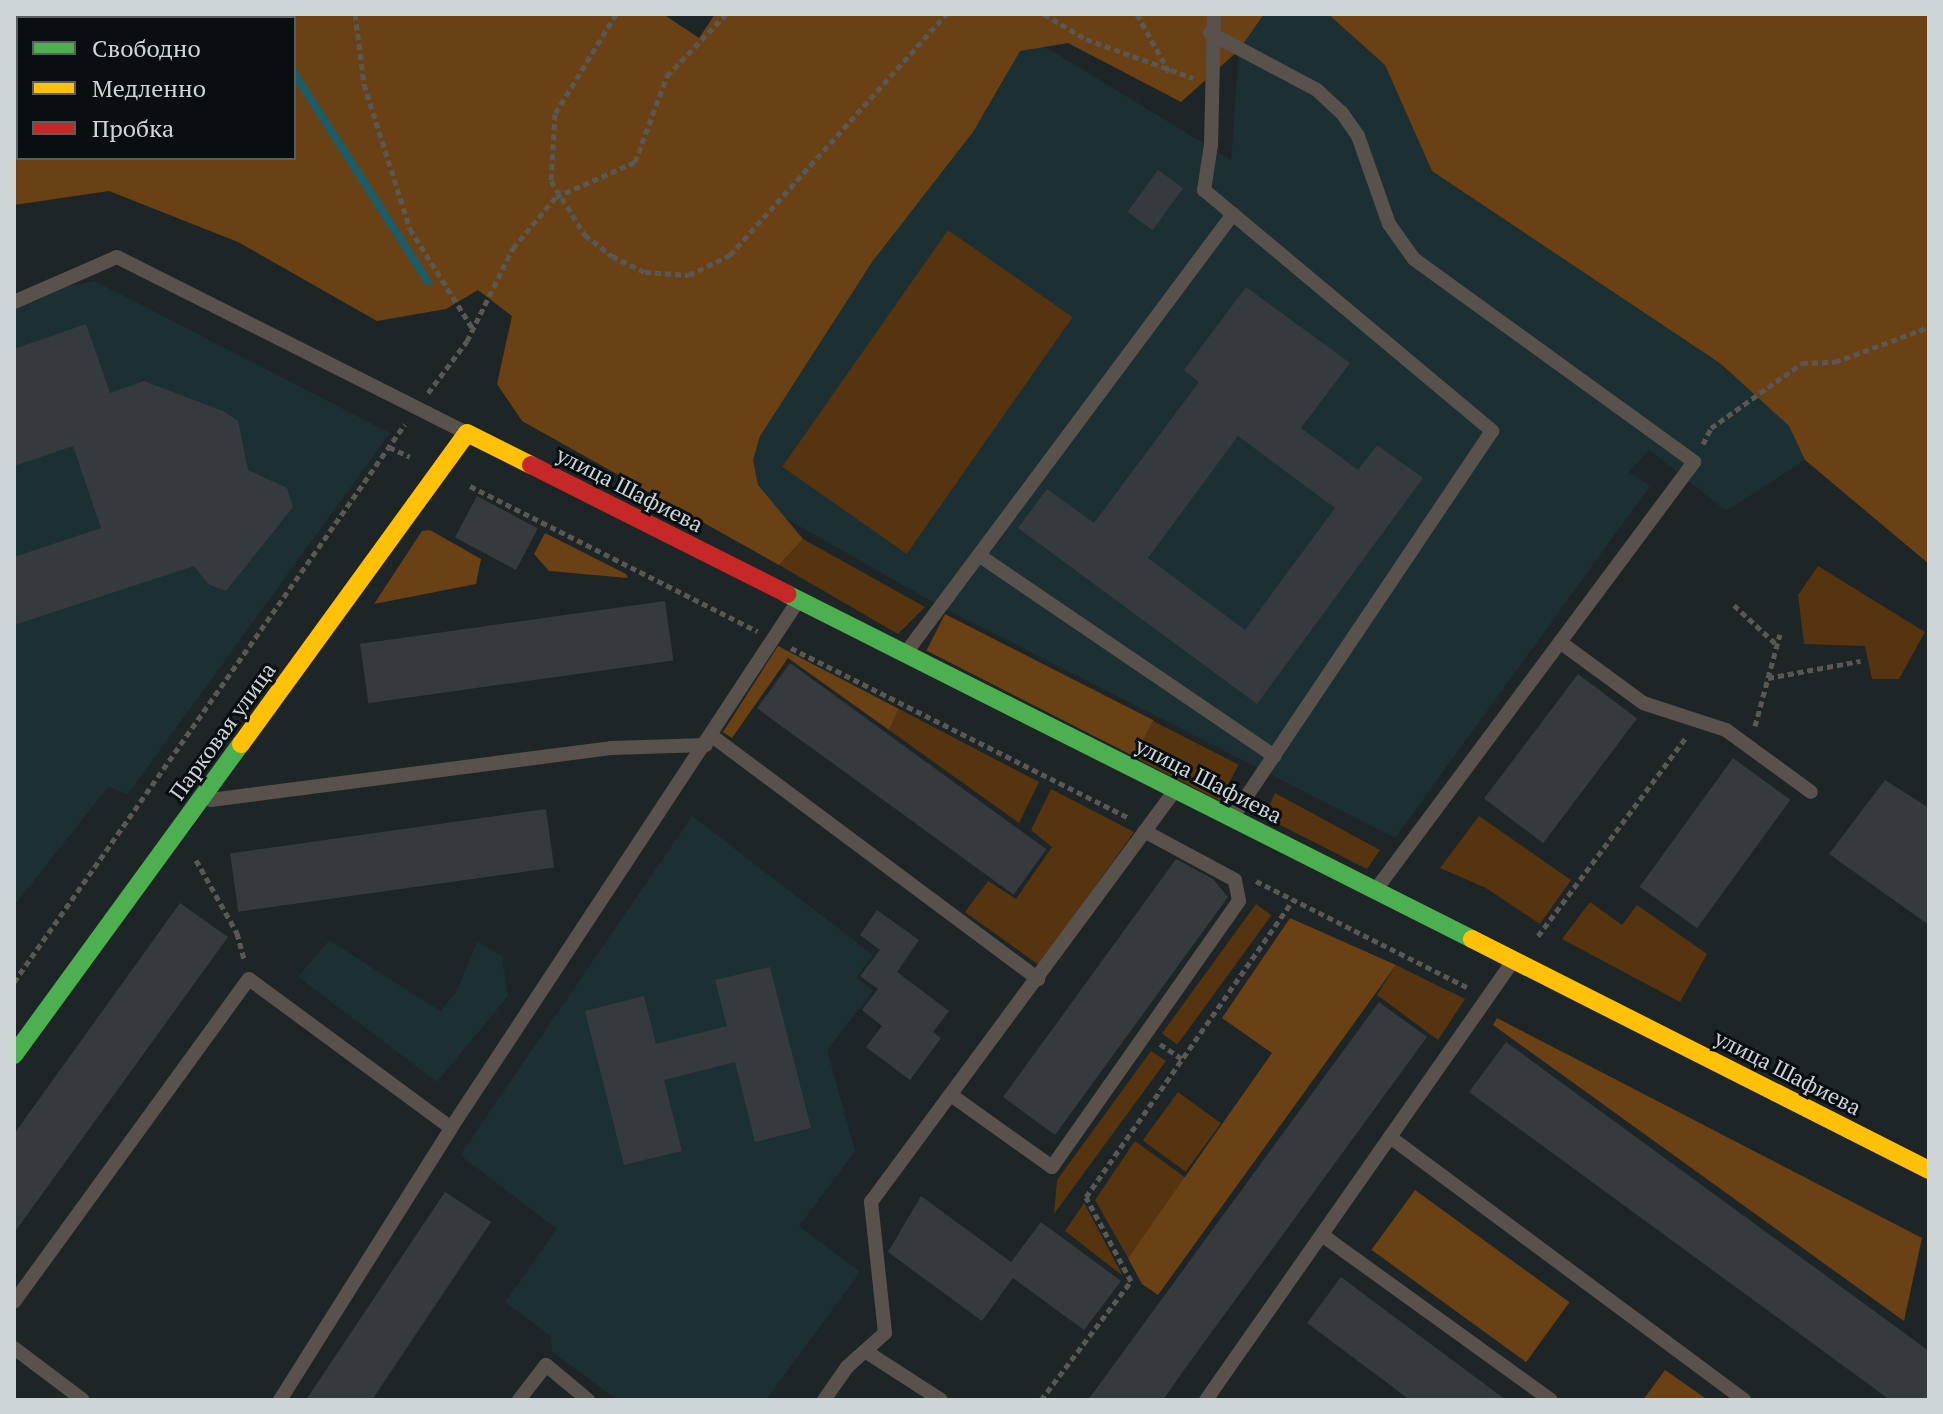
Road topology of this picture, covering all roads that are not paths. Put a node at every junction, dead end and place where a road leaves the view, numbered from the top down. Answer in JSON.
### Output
{"nodes":[{"id":1,"x":1214,"y":14,"type":"edge"},
{"id":2,"x":1210,"y":33,"type":"junction"},
{"id":3,"x":1233,"y":214,"type":"junction"},
{"id":4,"x":14,"y":302,"type":"edge"},
{"id":5,"x":467,"y":433,"type":"junction"},
{"id":6,"x":980,"y":556,"type":"junction"},
{"id":7,"x":798,"y":600,"type":"junction"},
{"id":8,"x":1560,"y":642,"type":"junction"},
{"id":9,"x":904,"y":654,"type":"junction"},
{"id":10,"x":709,"y":740,"type":"junction"},
{"id":11,"x":1274,"y":756,"type":"junction"},
{"id":12,"x":1175,"y":790,"type":"junction"},
{"id":13,"x":1811,"y":792,"type":"dead end"},
{"id":14,"x":202,"y":801,"type":"junction"},
{"id":15,"x":1231,"y":818,"type":"junction"},
{"id":16,"x":1146,"y":829,"type":"junction"},
{"id":17,"x":1375,"y":891,"type":"junction"},
{"id":18,"x":1516,"y":962,"type":"junction"},
{"id":19,"x":1038,"y":979,"type":"junction"},
{"id":20,"x":14,"y":1055,"type":"edge"},
{"id":21,"x":951,"y":1095,"type":"junction"},
{"id":22,"x":451,"y":1128,"type":"junction"},
{"id":23,"x":1390,"y":1137,"type":"junction"},
{"id":24,"x":1929,"y":1170,"type":"edge"},
{"id":25,"x":1322,"y":1235,"type":"junction"},
{"id":26,"x":14,"y":1302,"type":"edge"},
{"id":27,"x":14,"y":1348,"type":"edge"},
{"id":28,"x":865,"y":1351,"type":"junction"},
{"id":29,"x":83,"y":1400,"type":"edge"},
{"id":30,"x":280,"y":1400,"type":"edge"},
{"id":31,"x":519,"y":1400,"type":"edge"},
{"id":32,"x":588,"y":1400,"type":"edge"},
{"id":33,"x":824,"y":1400,"type":"edge"},
{"id":34,"x":941,"y":1400,"type":"edge"},
{"id":35,"x":1206,"y":1400,"type":"edge"},
{"id":36,"x":1551,"y":1400,"type":"edge"},
{"id":37,"x":1744,"y":1400,"type":"edge"}],
"edges":[{"from":1,"to":2,"type":"lane"},
{"from":2,"to":3,"type":"lane"},
{"from":2,"to":8,"type":"lane"},
{"from":3,"to":6,"type":"lane"},
{"from":3,"to":11,"type":"lane"},
{"from":4,"to":5,"type":"lane"},
{"from":5,"to":7,"type":"street","name":"улица Шафиева"},
{"from":5,"to":14,"type":"street","name":"Парковая улица"},
{"from":6,"to":9,"type":"lane"},
{"from":6,"to":11,"type":"lane"},
{"from":7,"to":9,"type":"street","name":"улица Шафиева"},
{"from":7,"to":10,"type":"lane"},
{"from":8,"to":13,"type":"lane"},
{"from":8,"to":17,"type":"lane"},
{"from":9,"to":12,"type":"street","name":"улица Шафиева"},
{"from":10,"to":14,"type":"lane"},
{"from":10,"to":19,"type":"lane"},
{"from":10,"to":22,"type":"lane"},
{"from":11,"to":15,"type":"lane"},
{"from":12,"to":15,"type":"street","name":"улица Шафиева"},
{"from":12,"to":16,"type":"lane"},
{"from":14,"to":20,"type":"street","name":"Парковая улица"},
{"from":15,"to":17,"type":"street","name":"улица Шафиева"},
{"from":16,"to":19,"type":"lane"},
{"from":16,"to":21,"type":"lane"},
{"from":17,"to":18,"type":"street","name":"улица Шафиева"},
{"from":18,"to":23,"type":"lane"},
{"from":18,"to":24,"type":"street","name":"улица Шафиева"},
{"from":19,"to":21,"type":"lane"},
{"from":21,"to":28,"type":"lane"},
{"from":22,"to":26,"type":"lane"},
{"from":22,"to":30,"type":"lane"},
{"from":23,"to":25,"type":"lane"},
{"from":23,"to":37,"type":"lane"},
{"from":25,"to":35,"type":"lane"},
{"from":25,"to":36,"type":"lane"},
{"from":27,"to":29,"type":"lane"},
{"from":28,"to":33,"type":"lane"},
{"from":28,"to":34,"type":"lane"},
{"from":31,"to":32,"type":"lane"}]}
